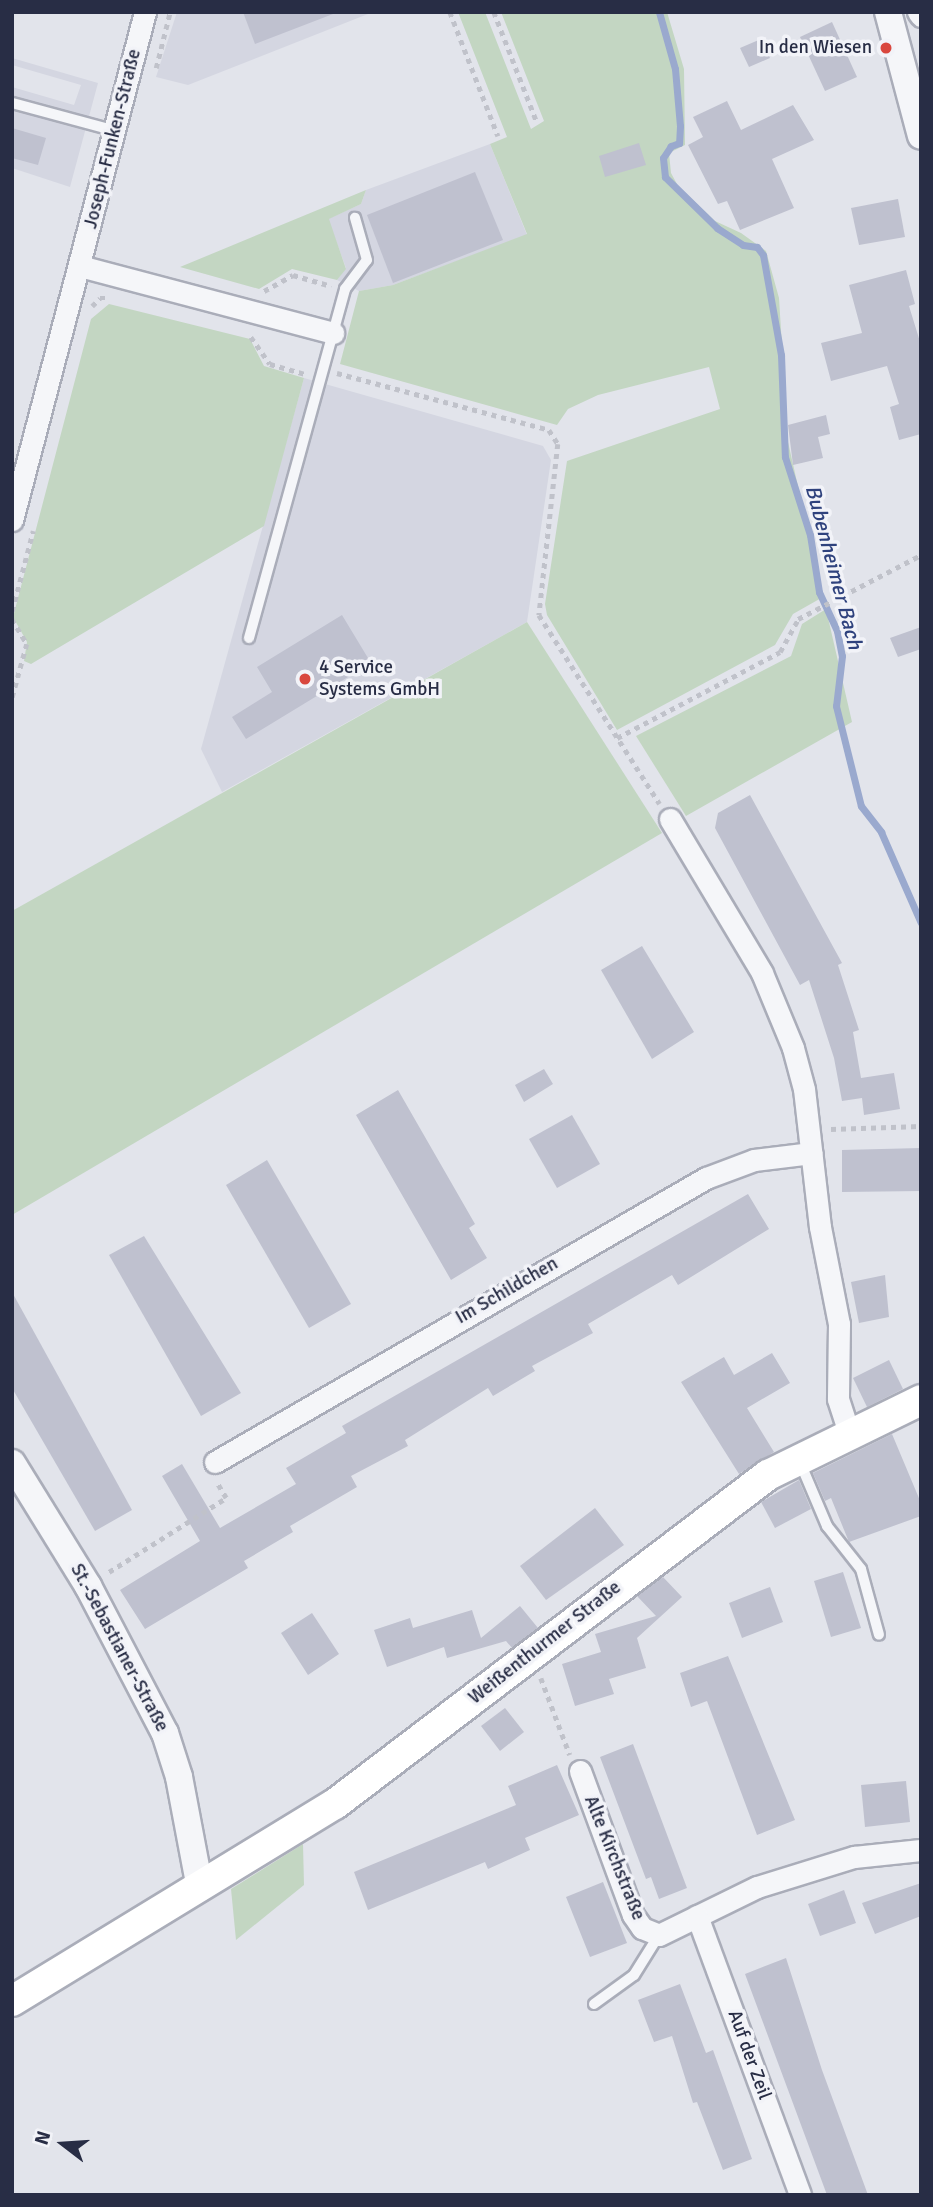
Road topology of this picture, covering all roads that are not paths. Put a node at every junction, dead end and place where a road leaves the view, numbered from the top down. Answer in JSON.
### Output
{"nodes":[{"id":1,"x":145,"y":12,"type":"edge"},
{"id":2,"x":888,"y":12,"type":"edge"},
{"id":3,"x":12,"y":103,"type":"edge"},
{"id":4,"x":116,"y":131,"type":"junction"},
{"id":5,"x":921,"y":135,"type":"edge"},
{"id":6,"x":355,"y":218,"type":"dead end"},
{"id":7,"x":80,"y":266,"type":"junction"},
{"id":8,"x":333,"y":333,"type":"junction"},
{"id":9,"x":12,"y":520,"type":"edge"},
{"id":10,"x":249,"y":638,"type":"dead end"},
{"id":11,"x":670,"y":818,"type":"road end"},
{"id":12,"x":811,"y":1153,"type":"junction"},
{"id":13,"x":921,"y":1400,"type":"edge"},
{"id":14,"x":849,"y":1433,"type":"junction"},
{"id":15,"x":797,"y":1458,"type":"junction"},
{"id":16,"x":215,"y":1462,"type":"road end"},
{"id":17,"x":12,"y":1463,"type":"edge"},
{"id":18,"x":879,"y":1635,"type":"dead end"},
{"id":19,"x":580,"y":1771,"type":"road end"},
{"id":20,"x":921,"y":1850,"type":"edge"},
{"id":21,"x":189,"y":1895,"type":"junction"},
{"id":22,"x":697,"y":1916,"type":"junction"},
{"id":23,"x":659,"y":1935,"type":"junction"},
{"id":24,"x":12,"y":2001,"type":"edge"},
{"id":25,"x":594,"y":2004,"type":"dead end"},
{"id":26,"x":800,"y":2195,"type":"edge"}],
"edges":[{"from":1,"to":4,"type":"street","name":"Joseph-Funken-Straße"},
{"from":2,"to":5,"type":"street"},
{"from":3,"to":4,"type":"lane"},
{"from":4,"to":7,"type":"street","name":"Joseph-Funken-Straße"},
{"from":6,"to":8,"type":"lane"},
{"from":7,"to":8,"type":"street"},
{"from":7,"to":9,"type":"street","name":"Joseph-Funken-Straße"},
{"from":8,"to":10,"type":"lane"},
{"from":11,"to":12,"type":"street"},
{"from":12,"to":14,"type":"street"},
{"from":12,"to":16,"type":"street","name":"Im Schildchen"},
{"from":13,"to":14,"type":"main road","name":"Weißenthurmer Straße"},
{"from":14,"to":15,"type":"main road","name":"Weißenthurmer Straße"},
{"from":15,"to":18,"type":"lane"},
{"from":15,"to":21,"type":"main road","name":"Weißenthurmer Straße"},
{"from":17,"to":21,"type":"street","name":"St.-Sebastianer-Straße"},
{"from":19,"to":23,"type":"street","name":"Alte Kirchstraße"},
{"from":20,"to":22,"type":"street","name":"Alte Kirchstraße"},
{"from":21,"to":24,"type":"main road","name":"Weißenthurmer Straße"},
{"from":22,"to":23,"type":"street","name":"Alte Kirchstraße"},
{"from":22,"to":26,"type":"street","name":"Auf der Zeil"},
{"from":23,"to":25,"type":"lane","name":"Alte Kirchstraße"}]}
